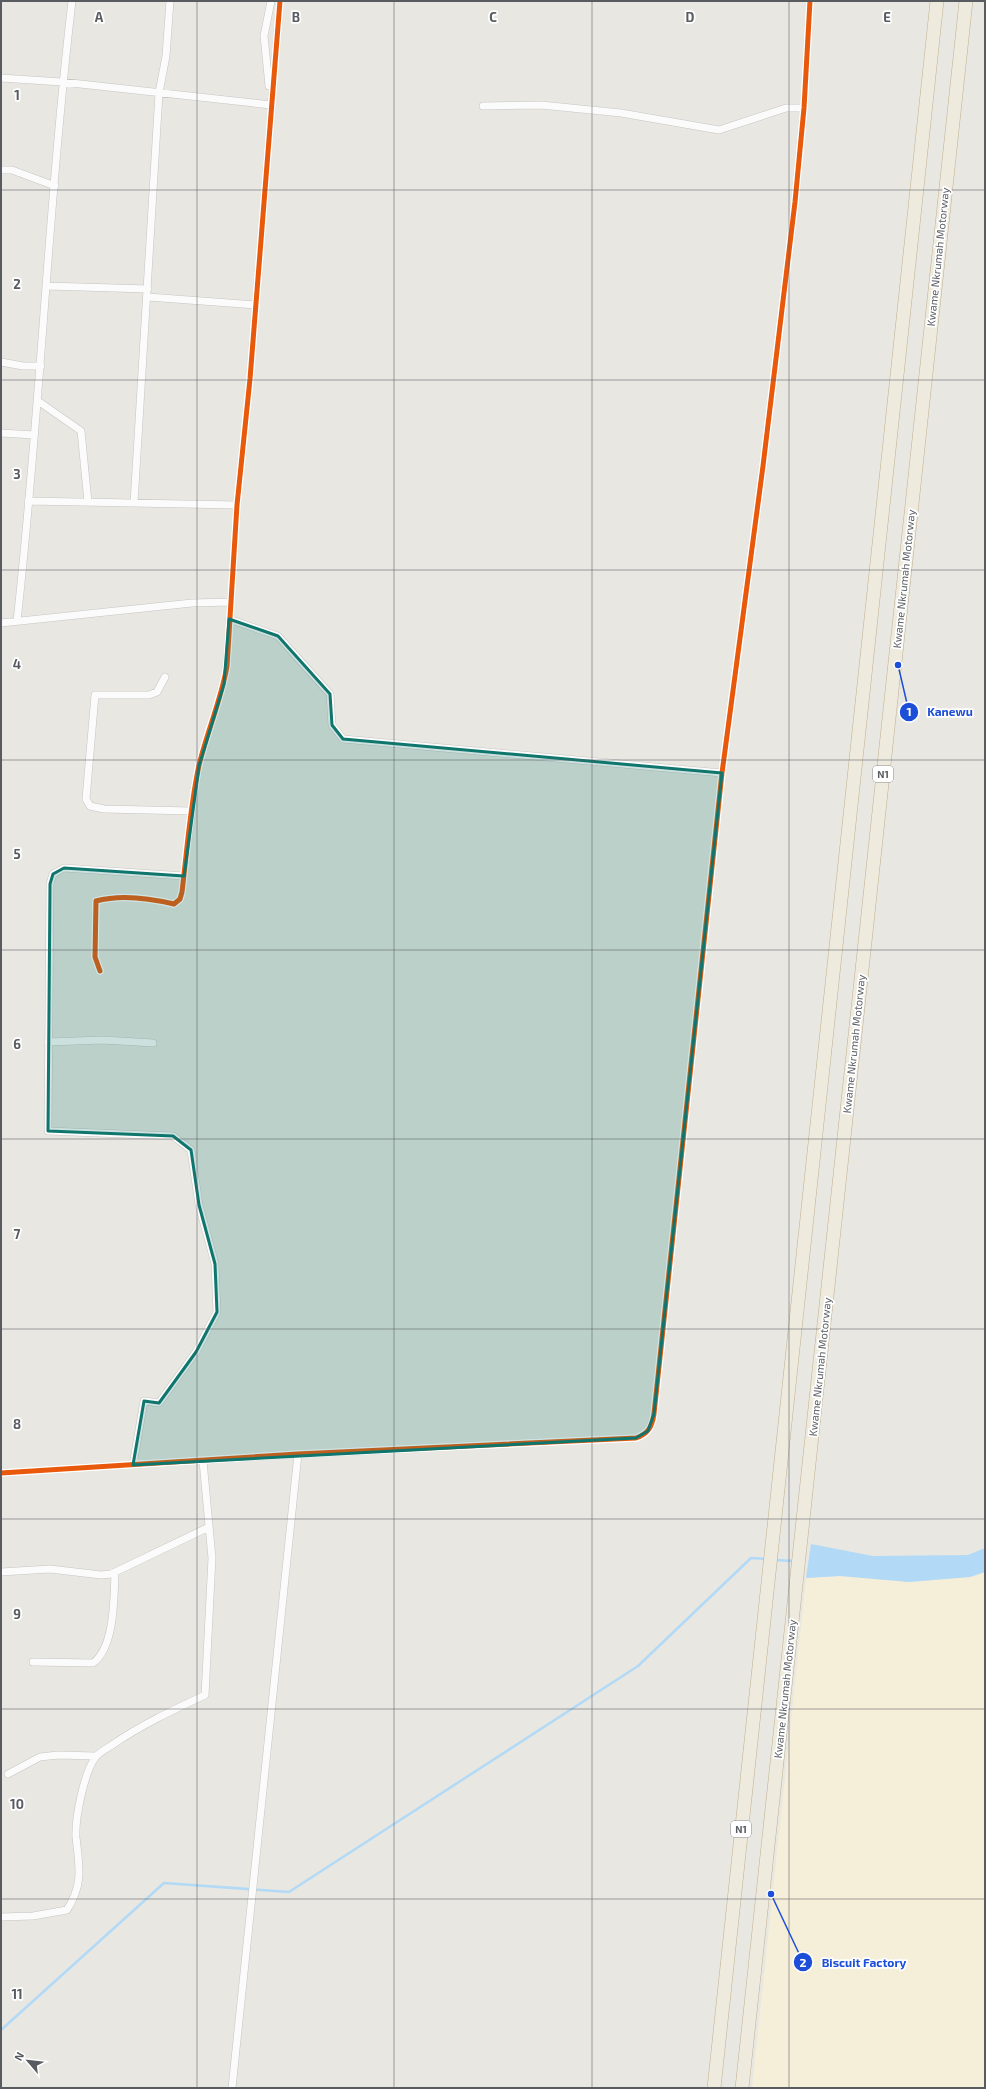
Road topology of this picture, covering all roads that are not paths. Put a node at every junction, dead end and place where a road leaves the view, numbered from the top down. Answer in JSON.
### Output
{"nodes":[{"id":1,"x":72,"y":1,"type":"edge"},
{"id":2,"x":170,"y":1,"type":"edge"},
{"id":3,"x":271,"y":1,"type":"edge"},
{"id":4,"x":280,"y":1,"type":"edge"},
{"id":5,"x":810,"y":1,"type":"edge"},
{"id":6,"x":937,"y":1,"type":"edge"},
{"id":7,"x":966,"y":1,"type":"edge"},
{"id":8,"x":1,"y":78,"type":"edge"},
{"id":9,"x":62,"y":82,"type":"junction"},
{"id":10,"x":159,"y":93,"type":"junction"},
{"id":11,"x":271,"y":105,"type":"junction"},
{"id":12,"x":484,"y":106,"type":"dead end"},
{"id":13,"x":804,"y":108,"type":"junction"},
{"id":14,"x":1,"y":170,"type":"edge"},
{"id":15,"x":55,"y":186,"type":"junction"},
{"id":16,"x":47,"y":286,"type":"junction"},
{"id":17,"x":148,"y":289,"type":"junction"},
{"id":18,"x":148,"y":297,"type":"junction"},
{"id":19,"x":256,"y":305,"type":"junction"},
{"id":20,"x":1,"y":362,"type":"edge"},
{"id":21,"x":41,"y":366,"type":"junction"},
{"id":22,"x":38,"y":401,"type":"junction"},
{"id":23,"x":1,"y":433,"type":"edge"},
{"id":24,"x":34,"y":435,"type":"junction"},
{"id":25,"x":28,"y":501,"type":"junction"},
{"id":26,"x":88,"y":502,"type":"junction"},
{"id":27,"x":134,"y":503,"type":"junction"},
{"id":28,"x":237,"y":505,"type":"junction"},
{"id":29,"x":230,"y":602,"type":"junction"},
{"id":30,"x":229,"y":619,"type":"junction"},
{"id":31,"x":17,"y":621,"type":"junction"},
{"id":32,"x":1,"y":622,"type":"edge"},
{"id":33,"x":165,"y":677,"type":"dead end"},
{"id":34,"x":722,"y":773,"type":"junction"},
{"id":35,"x":191,"y":811,"type":"junction"},
{"id":36,"x":184,"y":876,"type":"junction"},
{"id":37,"x":100,"y":971,"type":"dead end"},
{"id":38,"x":48,"y":1042,"type":"junction"},
{"id":39,"x":153,"y":1043,"type":"dead end"},
{"id":40,"x":298,"y":1454,"type":"junction"},
{"id":41,"x":203,"y":1461,"type":"junction"},
{"id":42,"x":133,"y":1465,"type":"junction"},
{"id":43,"x":1,"y":1473,"type":"edge"},
{"id":44,"x":209,"y":1527,"type":"junction"},
{"id":45,"x":1,"y":1572,"type":"edge"},
{"id":46,"x":115,"y":1572,"type":"junction"},
{"id":47,"x":33,"y":1662,"type":"dead end"},
{"id":48,"x":96,"y":1756,"type":"junction"},
{"id":49,"x":8,"y":1774,"type":"dead end"},
{"id":50,"x":1,"y":1917,"type":"edge"},
{"id":51,"x":232,"y":2088,"type":"edge"},
{"id":52,"x":714,"y":2088,"type":"edge"},
{"id":53,"x":742,"y":2088,"type":"edge"}],
"edges":[{"from":1,"to":9,"type":"street"},
{"from":2,"to":10,"type":"street"},
{"from":3,"to":11,"type":"street"},
{"from":4,"to":11,"type":"street"},
{"from":5,"to":13,"type":"street"},
{"from":6,"to":52,"type":"highway","number":"N1"},
{"from":7,"to":53,"type":"highway","name":"Kwame Nkrumah Motorway","number":"N1"},
{"from":8,"to":9,"type":"street"},
{"from":9,"to":10,"type":"street"},
{"from":9,"to":15,"type":"street"},
{"from":10,"to":11,"type":"street"},
{"from":10,"to":17,"type":"street"},
{"from":11,"to":19,"type":"street"},
{"from":12,"to":13,"type":"street"},
{"from":13,"to":34,"type":"street"},
{"from":14,"to":15,"type":"street"},
{"from":15,"to":16,"type":"street"},
{"from":16,"to":17,"type":"street"},
{"from":16,"to":21,"type":"street"},
{"from":17,"to":18,"type":"street"},
{"from":18,"to":19,"type":"street"},
{"from":18,"to":27,"type":"street"},
{"from":19,"to":28,"type":"street"},
{"from":20,"to":21,"type":"street"},
{"from":21,"to":22,"type":"street"},
{"from":22,"to":24,"type":"street"},
{"from":22,"to":26,"type":"street"},
{"from":23,"to":24,"type":"street"},
{"from":24,"to":25,"type":"street"},
{"from":25,"to":26,"type":"street"},
{"from":25,"to":31,"type":"street"},
{"from":26,"to":27,"type":"street"},
{"from":27,"to":28,"type":"street"},
{"from":28,"to":29,"type":"street"},
{"from":29,"to":30,"type":"street"},
{"from":29,"to":31,"type":"street"},
{"from":30,"to":34,"type":"street"},
{"from":30,"to":35,"type":"street"},
{"from":31,"to":32,"type":"street"},
{"from":33,"to":35,"type":"street"},
{"from":34,"to":40,"type":"street"},
{"from":35,"to":36,"type":"street"},
{"from":36,"to":37,"type":"street"},
{"from":36,"to":38,"type":"street"},
{"from":38,"to":39,"type":"street"},
{"from":38,"to":42,"type":"street"},
{"from":40,"to":41,"type":"street"},
{"from":40,"to":51,"type":"street"},
{"from":41,"to":42,"type":"street"},
{"from":41,"to":44,"type":"street"},
{"from":42,"to":43,"type":"street"},
{"from":44,"to":46,"type":"street"},
{"from":44,"to":48,"type":"street"},
{"from":45,"to":46,"type":"street"},
{"from":46,"to":47,"type":"street"},
{"from":48,"to":49,"type":"street"},
{"from":48,"to":50,"type":"street"}]}
